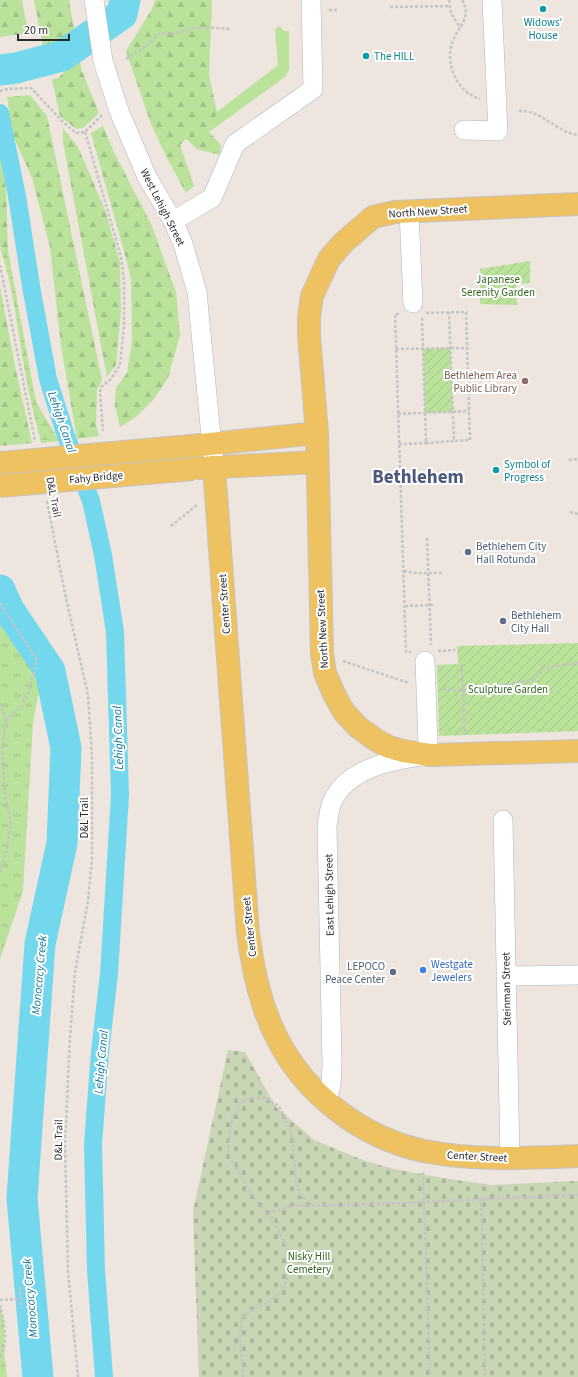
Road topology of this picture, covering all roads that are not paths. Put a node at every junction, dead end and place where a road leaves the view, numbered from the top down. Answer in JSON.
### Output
{"nodes":[{"id":1,"x":94,"y":0,"type":"edge"},
{"id":2,"x":492,"y":0,"type":"edge"},
{"id":3,"x":318,"y":5,"type":"edge"},
{"id":4,"x":464,"y":130,"type":"dead end"},
{"id":5,"x":578,"y":204,"type":"edge"},
{"id":6,"x":409,"y":211,"type":"junction"},
{"id":7,"x":173,"y":221,"type":"junction"},
{"id":8,"x":407,"y":308,"type":"road end"},
{"id":9,"x":316,"y":433,"type":"junction"},
{"id":10,"x":212,"y":444,"type":"junction"},
{"id":11,"x":317,"y":462,"type":"junction"},
{"id":12,"x":0,"y":463,"type":"edge"},
{"id":13,"x":203,"y":468,"type":"junction"},
{"id":14,"x":0,"y":486,"type":"edge"},
{"id":15,"x":419,"y":656,"type":"road end"},
{"id":16,"x":578,"y":751,"type":"edge"},
{"id":17,"x":430,"y":754,"type":"junction"},
{"id":18,"x":503,"y":820,"type":"dead end"},
{"id":19,"x":578,"y":975,"type":"edge"},
{"id":20,"x":506,"y":976,"type":"junction"},
{"id":21,"x":327,"y":1101,"type":"junction"},
{"id":22,"x":578,"y":1156,"type":"edge"},
{"id":23,"x":510,"y":1158,"type":"junction"}],
"edges":[{"from":1,"to":7,"type":"street","name":"West Lehigh Street"},
{"from":2,"to":4,"type":"street"},
{"from":3,"to":7,"type":"street"},
{"from":5,"to":6,"type":"main road","name":"North New Street"},
{"from":6,"to":8,"type":"street"},
{"from":6,"to":9,"type":"main road","name":"North New Street"},
{"from":7,"to":10,"type":"street","name":"West Lehigh Street"},
{"from":9,"to":10,"type":"main road"},
{"from":9,"to":11,"type":"main road","name":"North New Street"},
{"from":10,"to":12,"type":"main road","name":"Fahy Bridge","bridge":true},
{"from":10,"to":13,"type":"street","name":"West Lehigh Street"},
{"from":11,"to":13,"type":"main road"},
{"from":11,"to":17,"type":"main road","name":"North New Street"},
{"from":13,"to":14,"type":"main road","name":"Fahy Bridge","bridge":true},
{"from":13,"to":21,"type":"main road","name":"Center Street"},
{"from":15,"to":17,"type":"street"},
{"from":16,"to":17,"type":"main road","name":"North New Street"},
{"from":17,"to":21,"type":"street","name":"East Lehigh Street"},
{"from":18,"to":20,"type":"street","name":"Steinman Street"},
{"from":19,"to":20,"type":"street"},
{"from":20,"to":23,"type":"street","name":"Steinman Street"},
{"from":21,"to":23,"type":"main road","name":"Center Street"},
{"from":22,"to":23,"type":"main road","name":"Center Street"}]}
